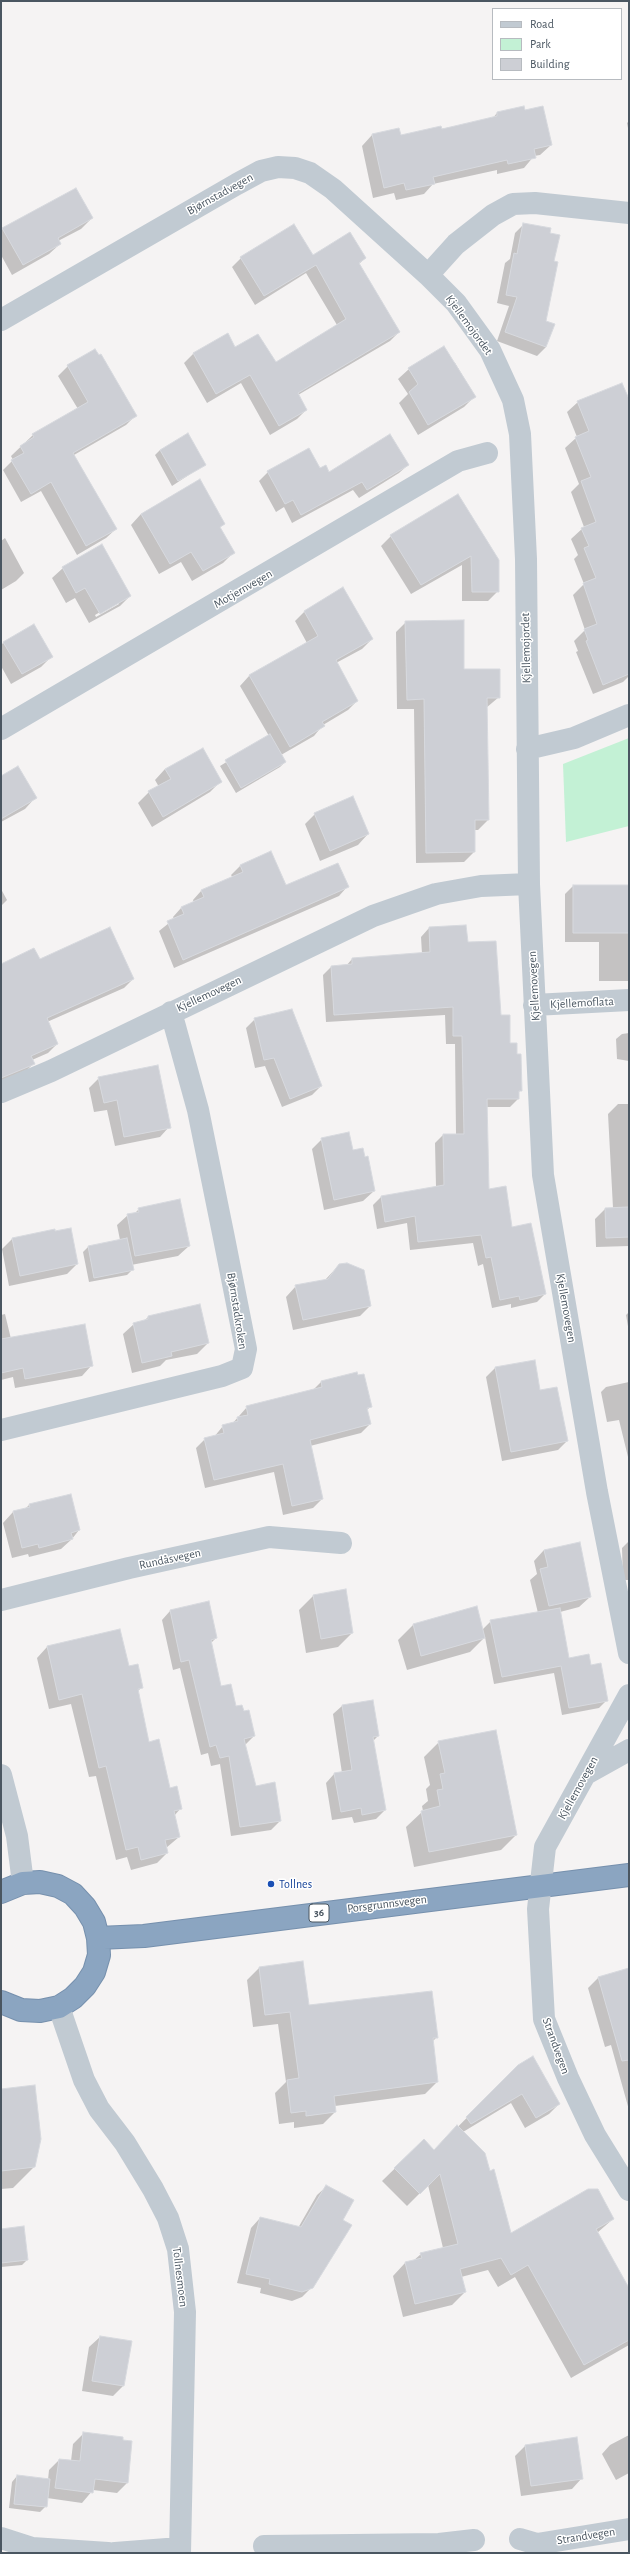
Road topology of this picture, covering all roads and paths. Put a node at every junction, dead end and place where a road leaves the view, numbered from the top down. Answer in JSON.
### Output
{"nodes":[{"id":1,"x":629,"y":213,"type":"edge"},
{"id":2,"x":428,"y":275,"type":"junction"},
{"id":3,"x":1,"y":320,"type":"edge"},
{"id":4,"x":487,"y":453,"type":"dead end"},
{"id":5,"x":629,"y":715,"type":"edge"},
{"id":6,"x":1,"y":729,"type":"edge"},
{"id":7,"x":527,"y":749,"type":"junction"},
{"id":8,"x":528,"y":884,"type":"junction"},
{"id":9,"x":629,"y":1000,"type":"edge"},
{"id":10,"x":534,"y":1005,"type":"junction"},
{"id":11,"x":171,"y":1012,"type":"junction"},
{"id":12,"x":1,"y":1092,"type":"edge"},
{"id":13,"x":1,"y":1430,"type":"edge"},
{"id":14,"x":341,"y":1543,"type":"dead end"},
{"id":15,"x":1,"y":1600,"type":"edge"},
{"id":16,"x":629,"y":1653,"type":"edge"},
{"id":17,"x":629,"y":1695,"type":"edge"},
{"id":18,"x":629,"y":1750,"type":"edge"},
{"id":19,"x":586,"y":1774,"type":"junction"},
{"id":20,"x":1,"y":1775,"type":"edge"},
{"id":21,"x":629,"y":1875,"type":"edge"},
{"id":22,"x":23,"y":1883,"type":"junction"},
{"id":23,"x":540,"y":1886,"type":"junction"},
{"id":24,"x":1,"y":1892,"type":"edge"},
{"id":25,"x":98,"y":1938,"type":"junction"},
{"id":26,"x":1,"y":2002,"type":"edge"},
{"id":27,"x":59,"y":2007,"type":"junction"},
{"id":28,"x":629,"y":2190,"type":"edge"},
{"id":29,"x":629,"y":2529,"type":"edge"},
{"id":30,"x":1,"y":2538,"type":"edge"},
{"id":31,"x":520,"y":2539,"type":"dead end"},
{"id":32,"x":474,"y":2540,"type":"dead end"},
{"id":33,"x":264,"y":2546,"type":"dead end"},
{"id":34,"x":440,"y":2548,"type":"edge"},
{"id":35,"x":180,"y":2551,"type":"edge"},
{"id":36,"x":108,"y":2553,"type":"edge"},
{"id":37,"x":115,"y":2553,"type":"edge"}],
"edges":[{"from":1,"to":2,"type":"street"},
{"from":2,"to":3,"type":"street","name":"Bjørnstadvegen"},
{"from":2,"to":7,"type":"street","name":"Kjellemojordet"},
{"from":4,"to":6,"type":"street","name":"Motjernvegen"},
{"from":5,"to":7,"type":"street"},
{"from":7,"to":8,"type":"street","name":"Kjellemojordet"},
{"from":8,"to":10,"type":"street","name":"Kjellemovegen"},
{"from":8,"to":11,"type":"street","name":"Kjellemovegen"},
{"from":9,"to":10,"type":"street","name":"Kjellemoflata"},
{"from":10,"to":16,"type":"street","name":"Kjellemovegen"},
{"from":11,"to":12,"type":"street","name":"Kjellemovegen"},
{"from":11,"to":13,"type":"street","name":"Bjørnstadkroken"},
{"from":14,"to":15,"type":"street","name":"Rundåsvegen"},
{"from":17,"to":19,"type":"street","name":"Kjellemovegen"},
{"from":18,"to":19,"type":"street"},
{"from":19,"to":23,"type":"street","name":"Kjellemovegen"},
{"from":20,"to":22,"type":"street"},
{"from":21,"to":23,"type":"highway","name":"Porsgrunnsvegen","number":"36"},
{"from":22,"to":24,"type":"highway"},
{"from":22,"to":25,"type":"highway"},
{"from":23,"to":25,"type":"highway","name":"Porsgrunnsvegen","number":"36"},
{"from":23,"to":28,"type":"street","name":"Strandvegen"},
{"from":25,"to":27,"type":"highway"},
{"from":26,"to":27,"type":"highway"},
{"from":27,"to":35,"type":"street","name":"Tollnesmoen"},
{"from":29,"to":31,"type":"street","name":"Strandvegen"},
{"from":30,"to":36,"type":"street"},
{"from":32,"to":34,"type":"street"},
{"from":33,"to":34,"type":"street"},
{"from":35,"to":37,"type":"street"}]}
